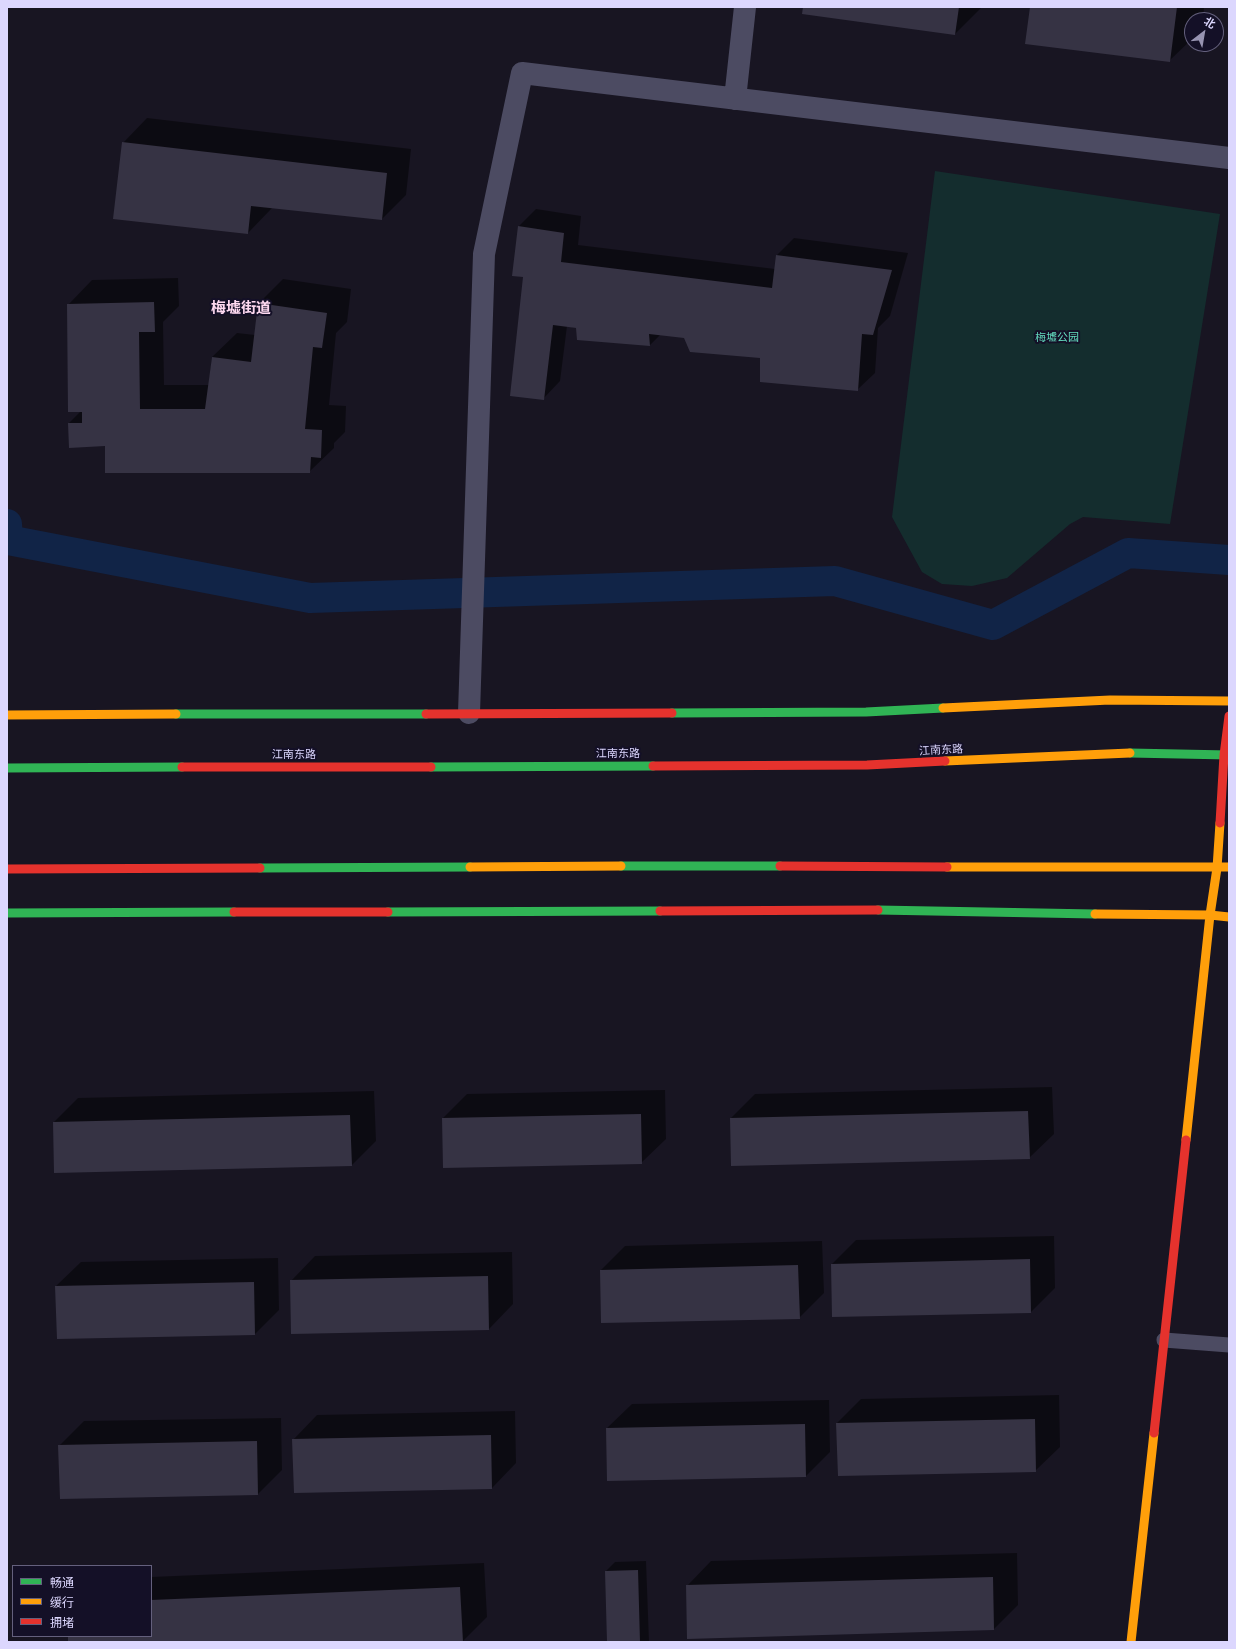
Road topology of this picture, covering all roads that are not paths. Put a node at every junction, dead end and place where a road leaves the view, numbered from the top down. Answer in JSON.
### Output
{"nodes":[{"id":1,"x":745,"y":7,"type":"edge"},
{"id":2,"x":735,"y":98,"type":"junction"},
{"id":3,"x":1229,"y":158,"type":"edge"},
{"id":4,"x":1229,"y":702,"type":"edge"},
{"id":5,"x":469,"y":713,"type":"junction"},
{"id":6,"x":7,"y":715,"type":"edge"},
{"id":7,"x":1229,"y":716,"type":"edge"},
{"id":8,"x":1226,"y":755,"type":"edge"},
{"id":9,"x":7,"y":768,"type":"edge"},
{"id":10,"x":1217,"y":868,"type":"junction"},
{"id":11,"x":1229,"y":868,"type":"edge"},
{"id":12,"x":7,"y":869,"type":"edge"},
{"id":13,"x":7,"y":913,"type":"edge"},
{"id":14,"x":1210,"y":914,"type":"junction"},
{"id":15,"x":1229,"y":917,"type":"edge"},
{"id":16,"x":1164,"y":1340,"type":"junction"},
{"id":17,"x":1229,"y":1345,"type":"edge"},
{"id":18,"x":1131,"y":1642,"type":"edge"}],
"edges":[{"from":1,"to":2,"type":"street"},
{"from":2,"to":3,"type":"street"},
{"from":2,"to":5,"type":"street"},
{"from":4,"to":5,"type":"main road"},
{"from":5,"to":6,"type":"main road"},
{"from":7,"to":8,"type":"main road"},
{"from":8,"to":9,"type":"main road","name":"江南东路"},
{"from":8,"to":10,"type":"main road"},
{"from":10,"to":11,"type":"main road"},
{"from":10,"to":12,"type":"main road"},
{"from":10,"to":14,"type":"main road"},
{"from":13,"to":14,"type":"main road"},
{"from":14,"to":15,"type":"main road"},
{"from":14,"to":16,"type":"main road"},
{"from":16,"to":17,"type":"lane"},
{"from":16,"to":18,"type":"main road"}]}
